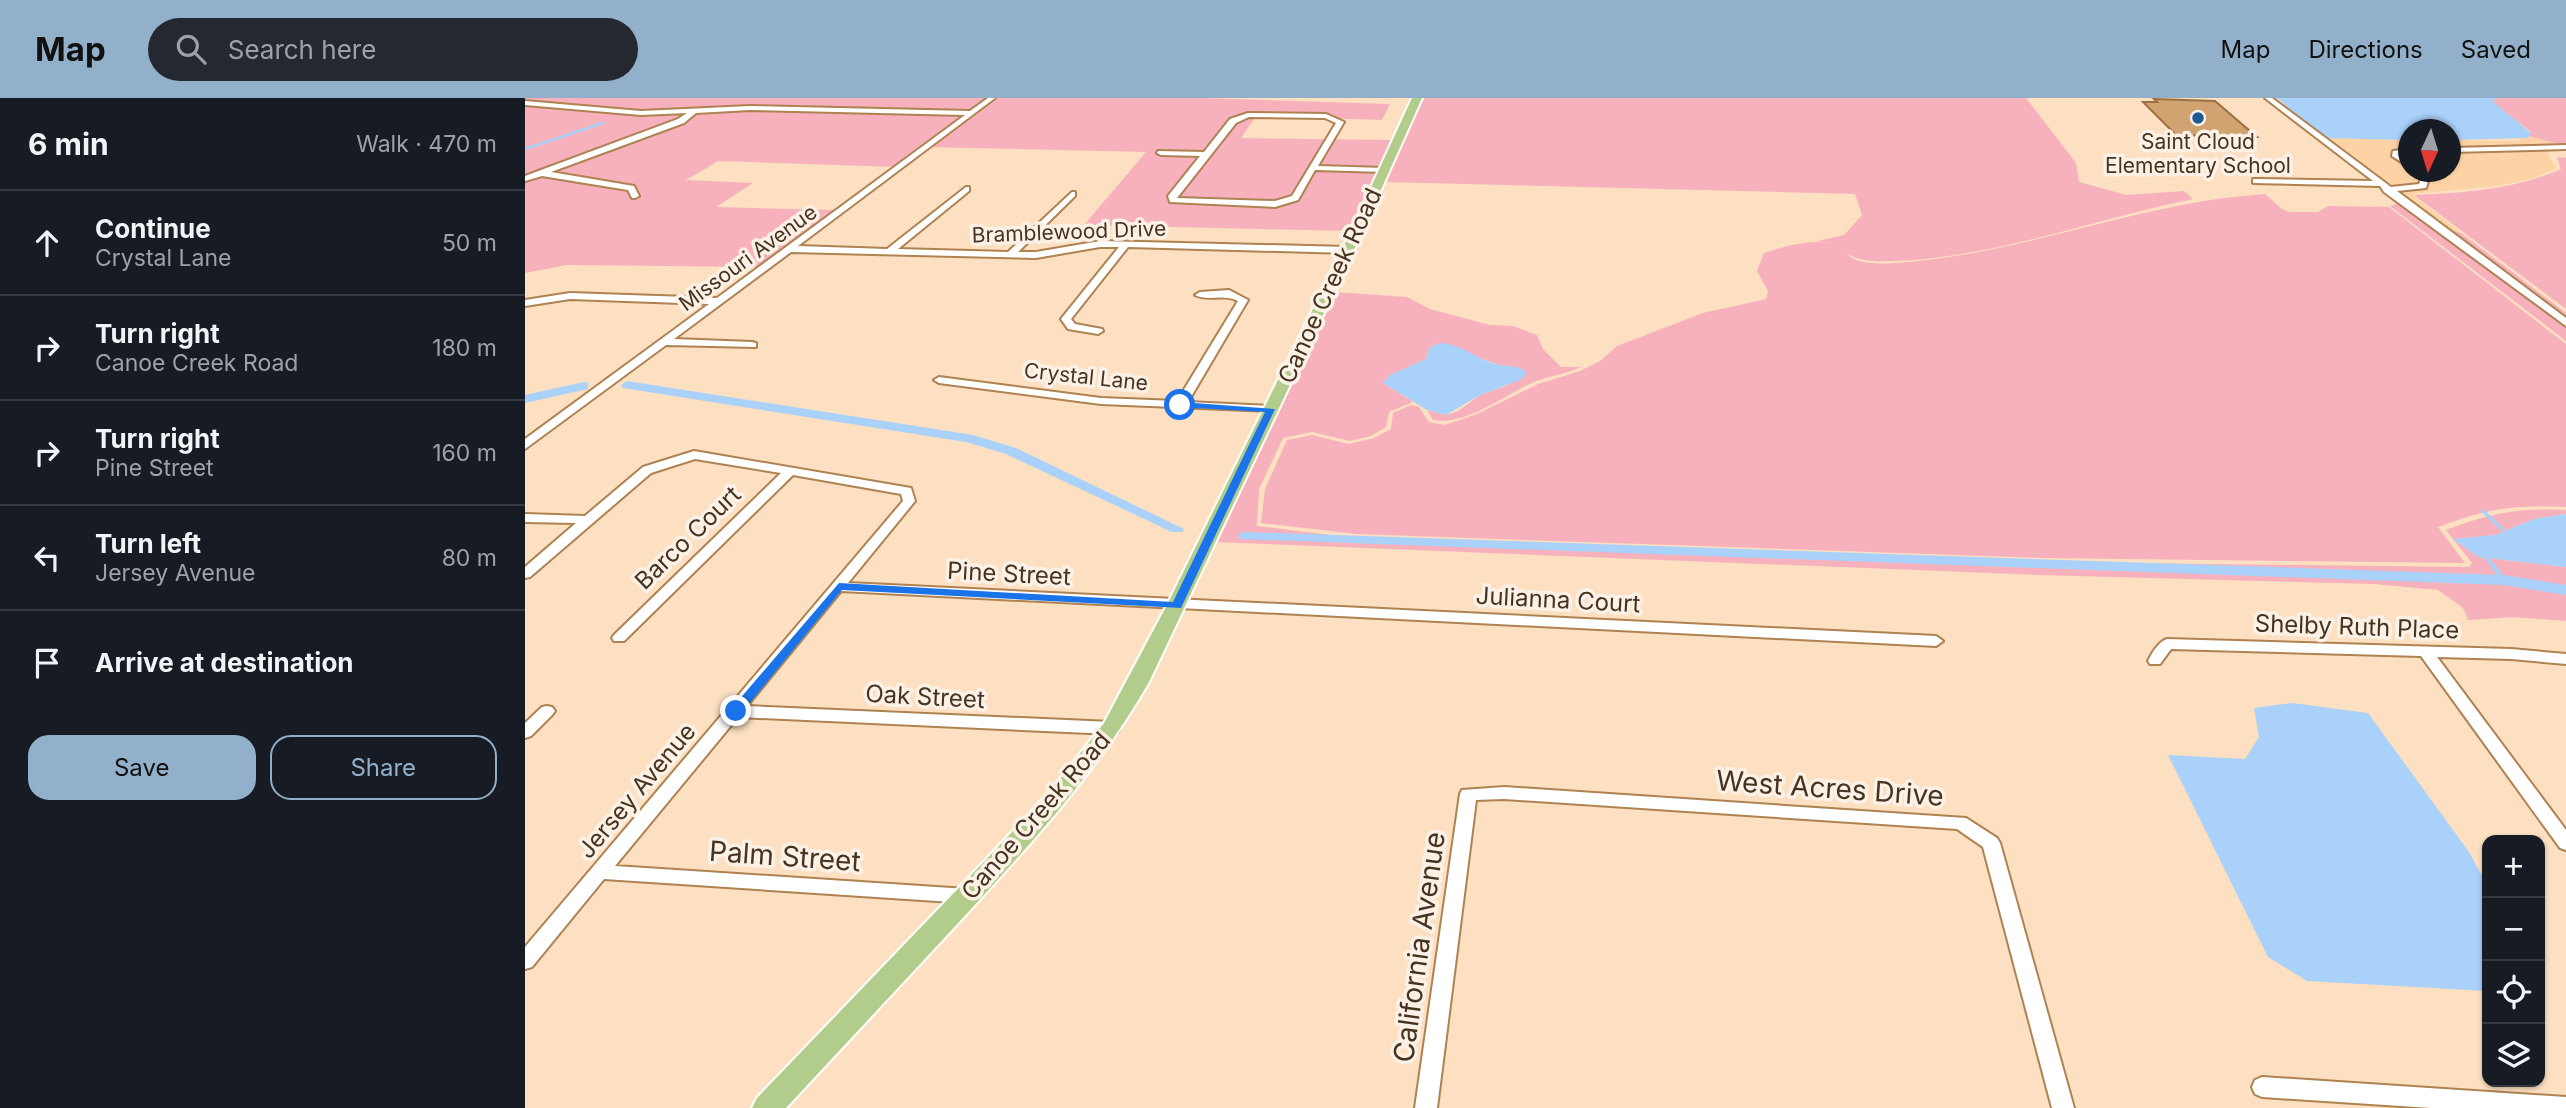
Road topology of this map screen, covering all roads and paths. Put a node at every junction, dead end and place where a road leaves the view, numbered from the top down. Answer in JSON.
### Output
{"nodes":[{"id":1,"x":992,"y":98,"type":"edge"},
{"id":2,"x":1417,"y":98,"type":"edge"},
{"id":3,"x":2268,"y":98,"type":"edge"},
{"id":4,"x":525,"y":103,"type":"edge"},
{"id":5,"x":546,"y":103,"type":"junction"},
{"id":6,"x":694,"y":111,"type":"junction"},
{"id":7,"x":525,"y":113,"type":"edge"},
{"id":8,"x":973,"y":113,"type":"junction"},
{"id":9,"x":2566,"y":147,"type":"edge"},
{"id":10,"x":2461,"y":150,"type":"edge"},
{"id":11,"x":1161,"y":153,"type":"dead end"},
{"id":12,"x":1206,"y":154,"type":"junction"},
{"id":13,"x":1312,"y":168,"type":"junction"},
{"id":14,"x":1385,"y":170,"type":"junction"},
{"id":15,"x":541,"y":173,"type":"junction"},
{"id":16,"x":525,"y":179,"type":"edge"},
{"id":17,"x":2256,"y":181,"type":"dead end"},
{"id":18,"x":2424,"y":182,"type":"edge"},
{"id":19,"x":2383,"y":187,"type":"junction"},
{"id":20,"x":966,"y":189,"type":"dead end"},
{"id":21,"x":1072,"y":194,"type":"dead end"},
{"id":22,"x":635,"y":196,"type":"dead end"},
{"id":23,"x":1126,"y":244,"type":"junction"},
{"id":24,"x":791,"y":249,"type":"junction"},
{"id":25,"x":1348,"y":250,"type":"junction"},
{"id":26,"x":890,"y":251,"type":"junction"},
{"id":27,"x":1010,"y":255,"type":"junction"},
{"id":28,"x":1200,"y":295,"type":"dead end"},
{"id":29,"x":719,"y":301,"type":"junction"},
{"id":30,"x":525,"y":303,"type":"edge"},
{"id":31,"x":2566,"y":323,"type":"edge"},
{"id":32,"x":1098,"y":331,"type":"dead end"},
{"id":33,"x":663,"y":342,"type":"junction"},
{"id":34,"x":752,"y":345,"type":"dead end"},
{"id":35,"x":939,"y":380,"type":"dead end"},
{"id":36,"x":1180,"y":405,"type":"junction"},
{"id":37,"x":1271,"y":409,"type":"junction"},
{"id":38,"x":525,"y":445,"type":"edge"},
{"id":39,"x":790,"y":471,"type":"junction"},
{"id":40,"x":525,"y":518,"type":"edge"},
{"id":41,"x":589,"y":520,"type":"junction"},
{"id":42,"x":525,"y":574,"type":"edge"},
{"id":43,"x":839,"y":587,"type":"junction"},
{"id":44,"x":1177,"y":605,"type":"junction"},
{"id":45,"x":619,"y":638,"type":"dead end"},
{"id":46,"x":1936,"y":641,"type":"dead end"},
{"id":47,"x":2425,"y":652,"type":"junction"},
{"id":48,"x":2566,"y":659,"type":"edge"},
{"id":49,"x":2155,"y":661,"type":"dead end"},
{"id":50,"x":547,"y":711,"type":"dead end"},
{"id":51,"x":736,"y":711,"type":"junction"},
{"id":52,"x":1112,"y":728,"type":"junction"},
{"id":53,"x":525,"y":732,"type":"edge"},
{"id":54,"x":1468,"y":794,"type":"joint"},
{"id":55,"x":2566,"y":843,"type":"edge"},
{"id":56,"x":599,"y":872,"type":"junction"},
{"id":57,"x":967,"y":896,"type":"junction"},
{"id":58,"x":525,"y":961,"type":"edge"},
{"id":59,"x":2262,"y":1087,"type":"dead end"},
{"id":60,"x":2503,"y":1105,"type":"edge"},
{"id":61,"x":2527,"y":1106,"type":"edge"},
{"id":62,"x":2566,"y":1107,"type":"edge"},
{"id":63,"x":767,"y":1108,"type":"edge"},
{"id":64,"x":1426,"y":1108,"type":"edge"},
{"id":65,"x":2063,"y":1108,"type":"edge"}],
"edges":[{"from":1,"to":8,"type":"street","name":"Missouri Avenue"},
{"from":2,"to":14,"type":"main road","name":"Canoe Creek Road"},
{"from":3,"to":19,"type":"street"},
{"from":4,"to":5,"type":"street"},
{"from":5,"to":6,"type":"street"},
{"from":5,"to":7,"type":"street"},
{"from":6,"to":8,"type":"street"},
{"from":6,"to":15,"type":"street"},
{"from":8,"to":24,"type":"street","name":"Missouri Avenue"},
{"from":9,"to":10,"type":"street"},
{"from":11,"to":12,"type":"street"},
{"from":12,"to":13,"type":"street"},
{"from":12,"to":13,"type":"street"},
{"from":13,"to":14,"type":"street"},
{"from":14,"to":25,"type":"main road","name":"Canoe Creek Road"},
{"from":15,"to":16,"type":"street"},
{"from":15,"to":22,"type":"street"},
{"from":17,"to":19,"type":"street"},
{"from":18,"to":19,"type":"street"},
{"from":19,"to":31,"type":"street"},
{"from":20,"to":26,"type":"street"},
{"from":21,"to":27,"type":"street"},
{"from":23,"to":25,"type":"street","name":"Bramblewood Drive"},
{"from":23,"to":27,"type":"street","name":"Bramblewood Drive"},
{"from":23,"to":32,"type":"street"},
{"from":24,"to":26,"type":"street","name":"Bramblewood Drive"},
{"from":24,"to":29,"type":"street","name":"Missouri Avenue"},
{"from":25,"to":37,"type":"main road","name":"Canoe Creek Road"},
{"from":26,"to":27,"type":"street","name":"Bramblewood Drive"},
{"from":28,"to":36,"type":"street"},
{"from":29,"to":30,"type":"street"},
{"from":29,"to":33,"type":"street","name":"Missouri Avenue"},
{"from":33,"to":34,"type":"street"},
{"from":33,"to":38,"type":"street","name":"Missouri Avenue"},
{"from":35,"to":36,"type":"street","name":"Crystal Lane"},
{"from":36,"to":37,"type":"street","name":"Crystal Lane"},
{"from":37,"to":44,"type":"main road","name":"Canoe Creek Road"},
{"from":39,"to":41,"type":"street"},
{"from":39,"to":43,"type":"street","name":"Jersey Avenue"},
{"from":39,"to":45,"type":"street","name":"Barco Court"},
{"from":40,"to":41,"type":"street"},
{"from":41,"to":42,"type":"street"},
{"from":43,"to":44,"type":"street","name":"Pine Street"},
{"from":43,"to":51,"type":"street","name":"Jersey Avenue"},
{"from":44,"to":46,"type":"street","name":"Julianna Court"},
{"from":44,"to":52,"type":"main road","name":"Canoe Creek Road"},
{"from":47,"to":48,"type":"street","name":"Shelby Ruth Place"},
{"from":47,"to":49,"type":"street","name":"Shelby Ruth Place"},
{"from":47,"to":55,"type":"street"},
{"from":50,"to":53,"type":"street"},
{"from":51,"to":52,"type":"street","name":"Oak Street"},
{"from":51,"to":56,"type":"street","name":"Jersey Avenue"},
{"from":52,"to":57,"type":"main road","name":"Canoe Creek Road"},
{"from":54,"to":64,"type":"street","name":"California Avenue"},
{"from":54,"to":65,"type":"street","name":"West Acres Drive"},
{"from":56,"to":57,"type":"street","name":"Palm Street"},
{"from":56,"to":58,"type":"street","name":"Jersey Avenue"},
{"from":57,"to":63,"type":"main road","name":"Canoe Creek Road"},
{"from":59,"to":60,"type":"street"},
{"from":60,"to":61,"type":"street"},
{"from":61,"to":62,"type":"street"}]}
